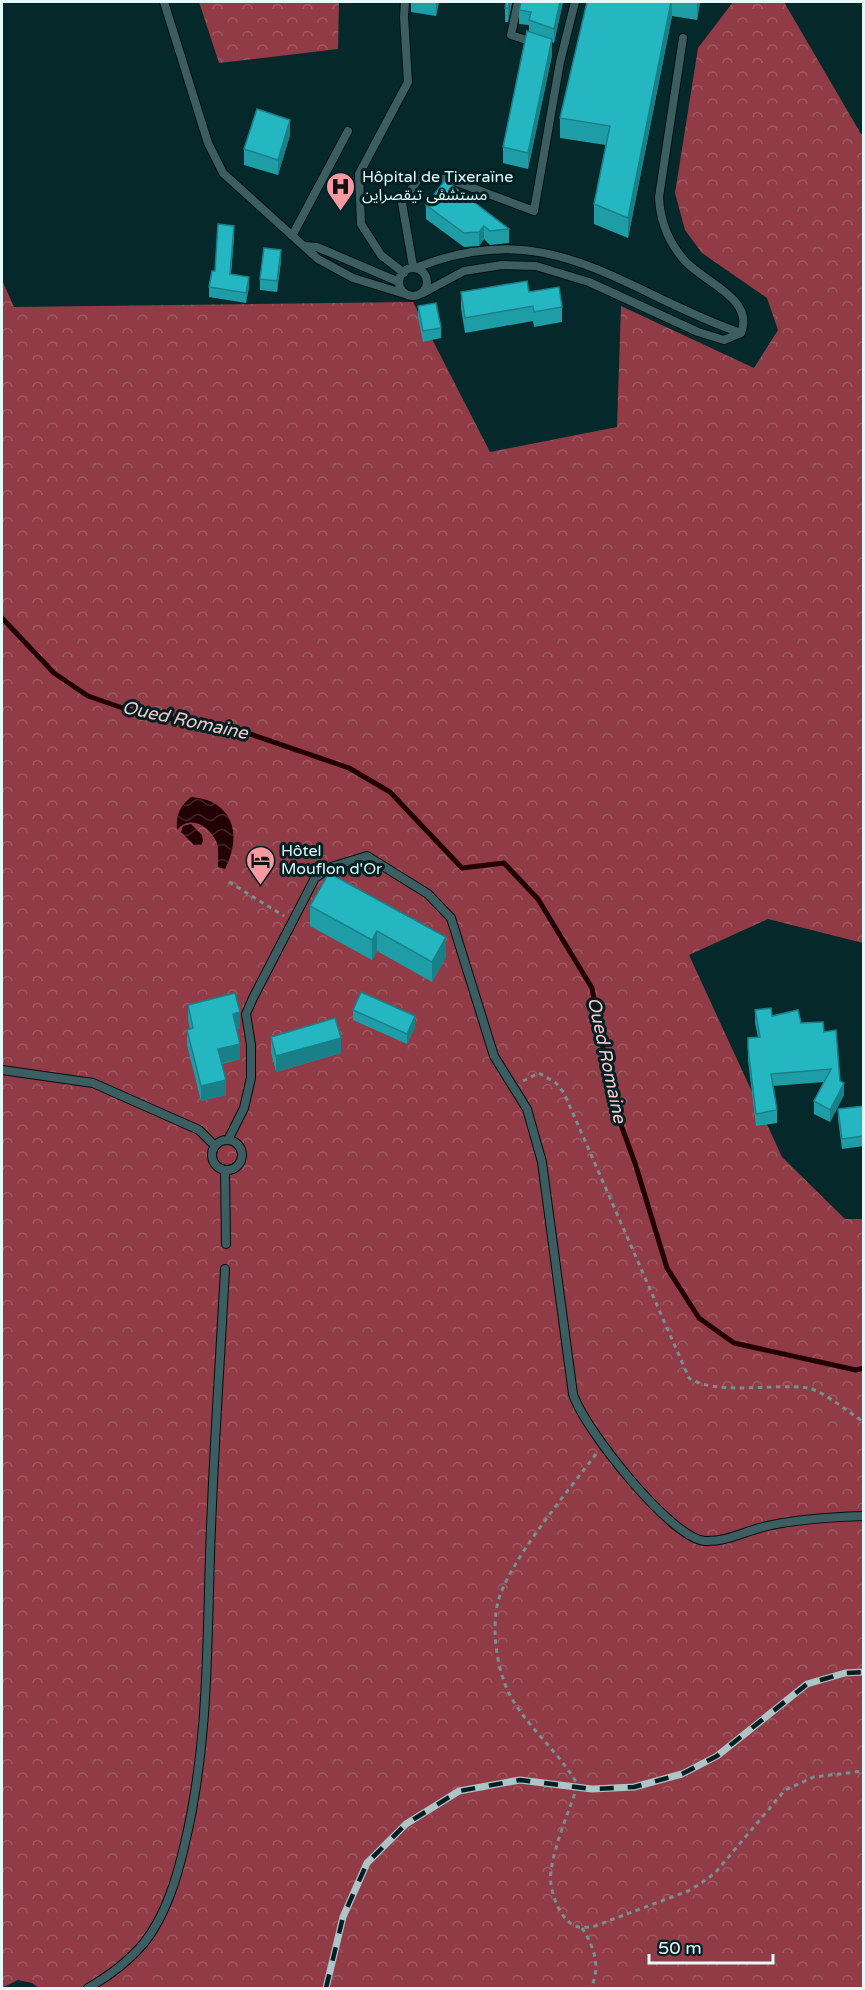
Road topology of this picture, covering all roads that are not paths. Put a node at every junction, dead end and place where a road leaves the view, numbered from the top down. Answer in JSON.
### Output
{"nodes":[{"id":1,"x":164,"y":2,"type":"edge"},
{"id":2,"x":405,"y":2,"type":"edge"},
{"id":3,"x":518,"y":2,"type":"edge"},
{"id":4,"x":575,"y":2,"type":"edge"},
{"id":5,"x":683,"y":38,"type":"dead end"},
{"id":6,"x":542,"y":45,"type":"edge"},
{"id":7,"x":552,"y":49,"type":"edge"},
{"id":8,"x":563,"y":52,"type":"junction"},
{"id":9,"x":348,"y":131,"type":"dead end"},
{"id":10,"x":292,"y":236,"type":"junction"},
{"id":11,"x":305,"y":246,"type":"junction"},
{"id":12,"x":416,"y":267,"type":"junction"},
{"id":13,"x":405,"y":273,"type":"junction"},
{"id":14,"x":399,"y":282,"type":"junction"},
{"id":15,"x":423,"y":293,"type":"junction"},
{"id":16,"x":405,"y":294,"type":"junction"},
{"id":17,"x":741,"y":333,"type":"junction"},
{"id":18,"x":2,"y":1070,"type":"edge"},
{"id":19,"x":228,"y":1140,"type":"junction"},
{"id":20,"x":215,"y":1146,"type":"junction"},
{"id":21,"x":225,"y":1170,"type":"junction"},
{"id":22,"x":226,"y":1244,"type":"dead end"},
{"id":23,"x":225,"y":1269,"type":"dead end"},
{"id":24,"x":864,"y":1516,"type":"edge"},
{"id":25,"x":88,"y":1989,"type":"edge"}],
"edges":[{"from":1,"to":10,"type":"lane"},
{"from":2,"to":13,"type":"lane"},
{"from":3,"to":6,"type":"lane"},
{"from":4,"to":8,"type":"lane"},
{"from":5,"to":17,"type":"lane"},
{"from":7,"to":8,"type":"lane"},
{"from":8,"to":12,"type":"lane"},
{"from":9,"to":10,"type":"lane"},
{"from":10,"to":11,"type":"lane"},
{"from":11,"to":14,"type":"lane"},
{"from":11,"to":16,"type":"lane"},
{"from":12,"to":13,"type":"lane"},
{"from":12,"to":15,"type":"lane"},
{"from":12,"to":17,"type":"lane"},
{"from":13,"to":14,"type":"lane"},
{"from":14,"to":16,"type":"lane"},
{"from":15,"to":16,"type":"lane"},
{"from":15,"to":17,"type":"lane"},
{"from":18,"to":20,"type":"lane"},
{"from":19,"to":20,"type":"lane"},
{"from":19,"to":21,"type":"lane"},
{"from":19,"to":24,"type":"lane"},
{"from":20,"to":21,"type":"lane"},
{"from":21,"to":22,"type":"lane"},
{"from":23,"to":25,"type":"lane"}]}
